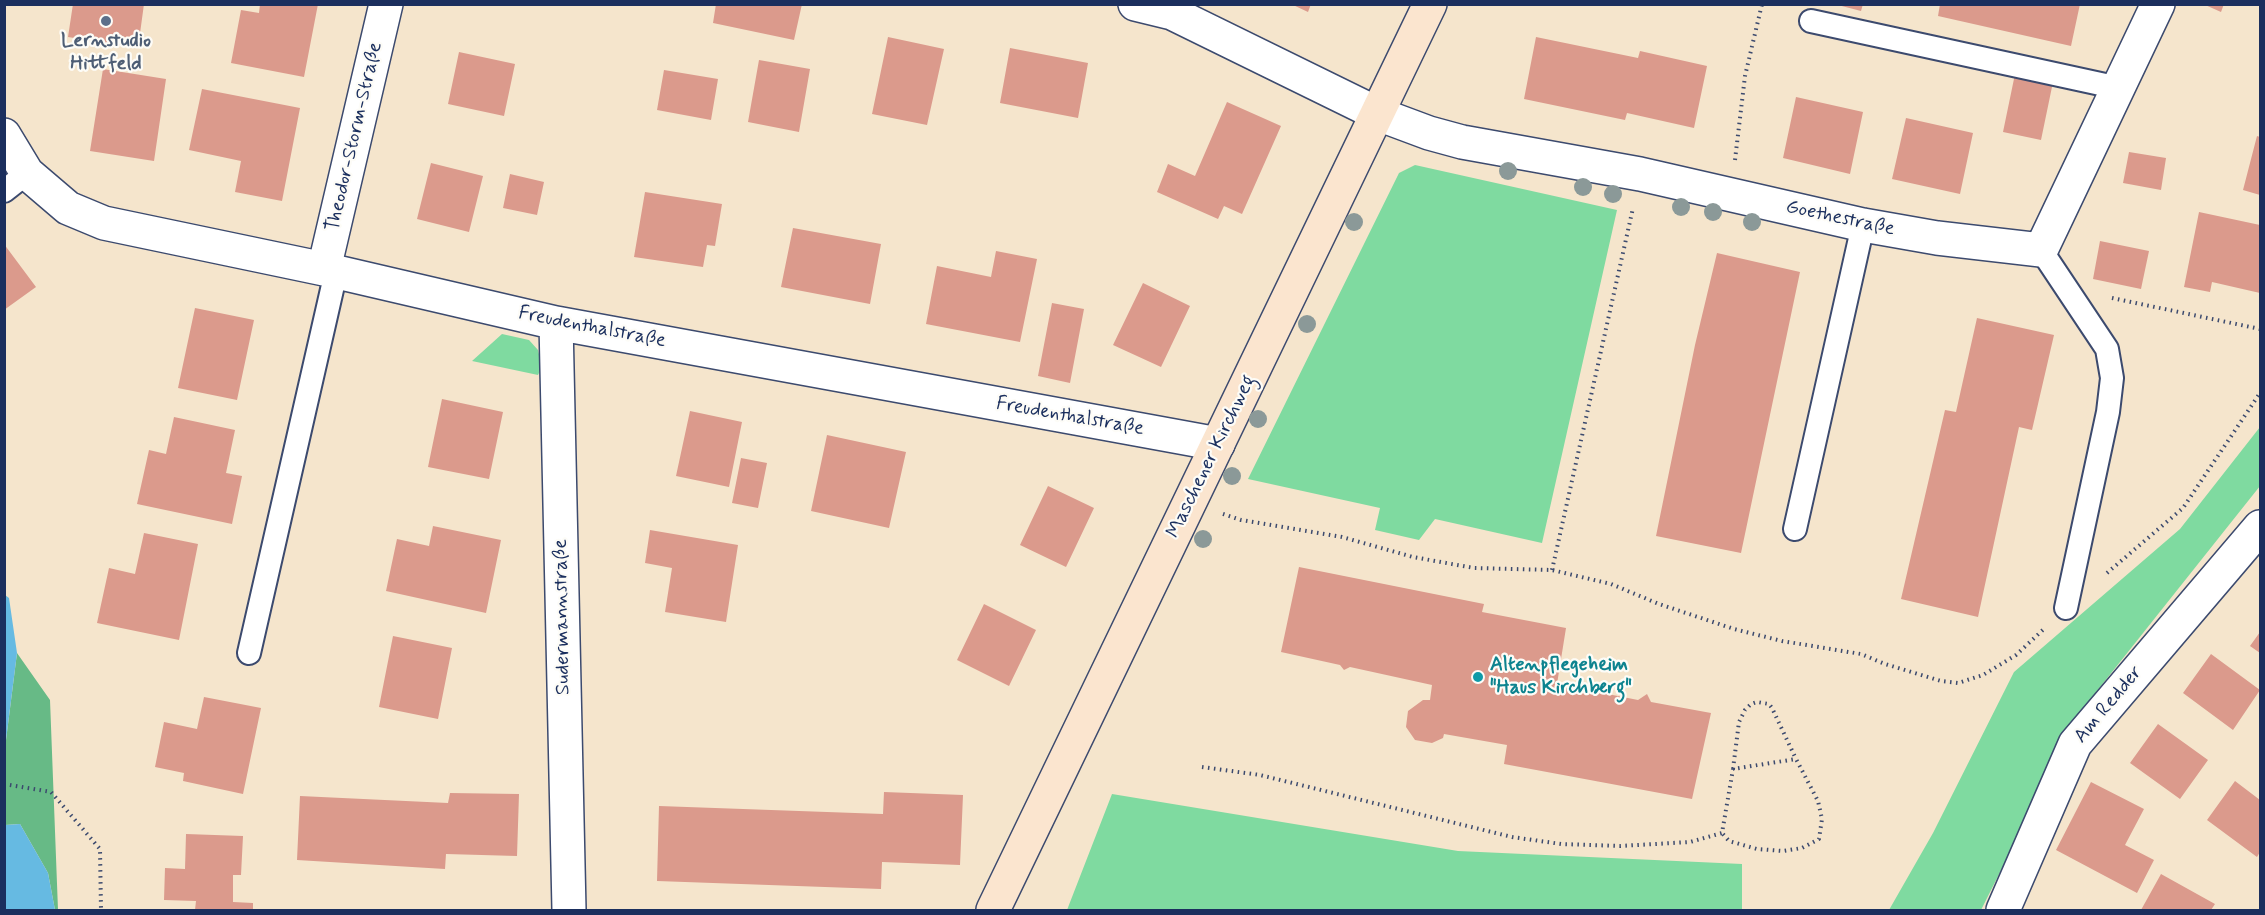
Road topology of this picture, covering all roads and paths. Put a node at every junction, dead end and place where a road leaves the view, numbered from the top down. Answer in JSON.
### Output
{"nodes":[{"id":1,"x":386,"y":4,"type":"edge"},
{"id":2,"x":1135,"y":4,"type":"edge"},
{"id":3,"x":1430,"y":4,"type":"edge"},
{"id":4,"x":1762,"y":4,"type":"edge"},
{"id":5,"x":2158,"y":4,"type":"edge"},
{"id":6,"x":1811,"y":21,"type":"dead end"},
{"id":7,"x":2119,"y":88,"type":"junction"},
{"id":8,"x":1378,"y":114,"type":"junction"},
{"id":9,"x":4,"y":135,"type":"edge"},
{"id":10,"x":1640,"y":174,"type":"junction"},
{"id":11,"x":16,"y":182,"type":"edge"},
{"id":12,"x":1731,"y":195,"type":"junction"},
{"id":13,"x":1863,"y":225,"type":"junction"},
{"id":14,"x":2041,"y":250,"type":"junction"},
{"id":15,"x":330,"y":271,"type":"junction"},
{"id":16,"x":2070,"y":292,"type":"junction"},
{"id":17,"x":556,"y":323,"type":"junction"},
{"id":18,"x":2260,"y":329,"type":"edge"},
{"id":19,"x":2260,"y":393,"type":"edge"},
{"id":20,"x":1218,"y":444,"type":"junction"},
{"id":21,"x":1190,"y":503,"type":"junction"},
{"id":22,"x":2260,"y":527,"type":"edge"},
{"id":23,"x":1795,"y":529,"type":"dead end"},
{"id":24,"x":1552,"y":570,"type":"junction"},
{"id":25,"x":2066,"y":608,"type":"junction"},
{"id":26,"x":249,"y":653,"type":"dead end"},
{"id":27,"x":1796,"y":759,"type":"junction"},
{"id":28,"x":1202,"y":767,"type":"dead end"},
{"id":29,"x":1733,"y":769,"type":"junction"},
{"id":30,"x":4,"y":784,"type":"edge"},
{"id":31,"x":1722,"y":833,"type":"junction"},
{"id":32,"x":101,"y":910,"type":"edge"},
{"id":33,"x":569,"y":910,"type":"edge"},
{"id":34,"x":993,"y":910,"type":"edge"},
{"id":35,"x":2003,"y":910,"type":"edge"}],
"edges":[{"from":1,"to":15,"type":"street","name":"Theodor-Storm-Straße"},
{"from":2,"to":8,"type":"street","name":"Goethestraße"},
{"from":3,"to":8,"type":"street","name":"Maschener Kirchweg"},
{"from":4,"to":12,"type":"path"},
{"from":5,"to":7,"type":"street"},
{"from":6,"to":7,"type":"lane"},
{"from":7,"to":14,"type":"street"},
{"from":8,"to":10,"type":"street","name":"Goethestraße"},
{"from":8,"to":20,"type":"street","name":"Maschener Kirchweg"},
{"from":9,"to":11,"type":"street","name":"Freudenthalstraße"},
{"from":10,"to":12,"type":"street","name":"Goethestraße"},
{"from":10,"to":24,"type":"path"},
{"from":11,"to":15,"type":"street","name":"Freudenthalstraße"},
{"from":12,"to":13,"type":"street","name":"Goethestraße"},
{"from":13,"to":14,"type":"street","name":"Goethestraße"},
{"from":13,"to":23,"type":"lane"},
{"from":14,"to":16,"type":"lane"},
{"from":15,"to":17,"type":"street","name":"Freudenthalstraße"},
{"from":15,"to":26,"type":"lane"},
{"from":16,"to":18,"type":"path"},
{"from":16,"to":25,"type":"lane"},
{"from":17,"to":20,"type":"street","name":"Freudenthalstraße"},
{"from":17,"to":33,"type":"street","name":"Sudermannstraße"},
{"from":19,"to":25,"type":"path"},
{"from":20,"to":21,"type":"street","name":"Maschener Kirchweg"},
{"from":21,"to":24,"type":"path"},
{"from":21,"to":34,"type":"street","name":"Maschener Kirchweg"},
{"from":22,"to":35,"type":"street","name":"Am Redder"},
{"from":24,"to":25,"type":"path"},
{"from":27,"to":29,"type":"path"},
{"from":27,"to":29,"type":"path"},
{"from":27,"to":31,"type":"path"},
{"from":28,"to":31,"type":"path"},
{"from":29,"to":31,"type":"path"},
{"from":30,"to":32,"type":"path"}]}
